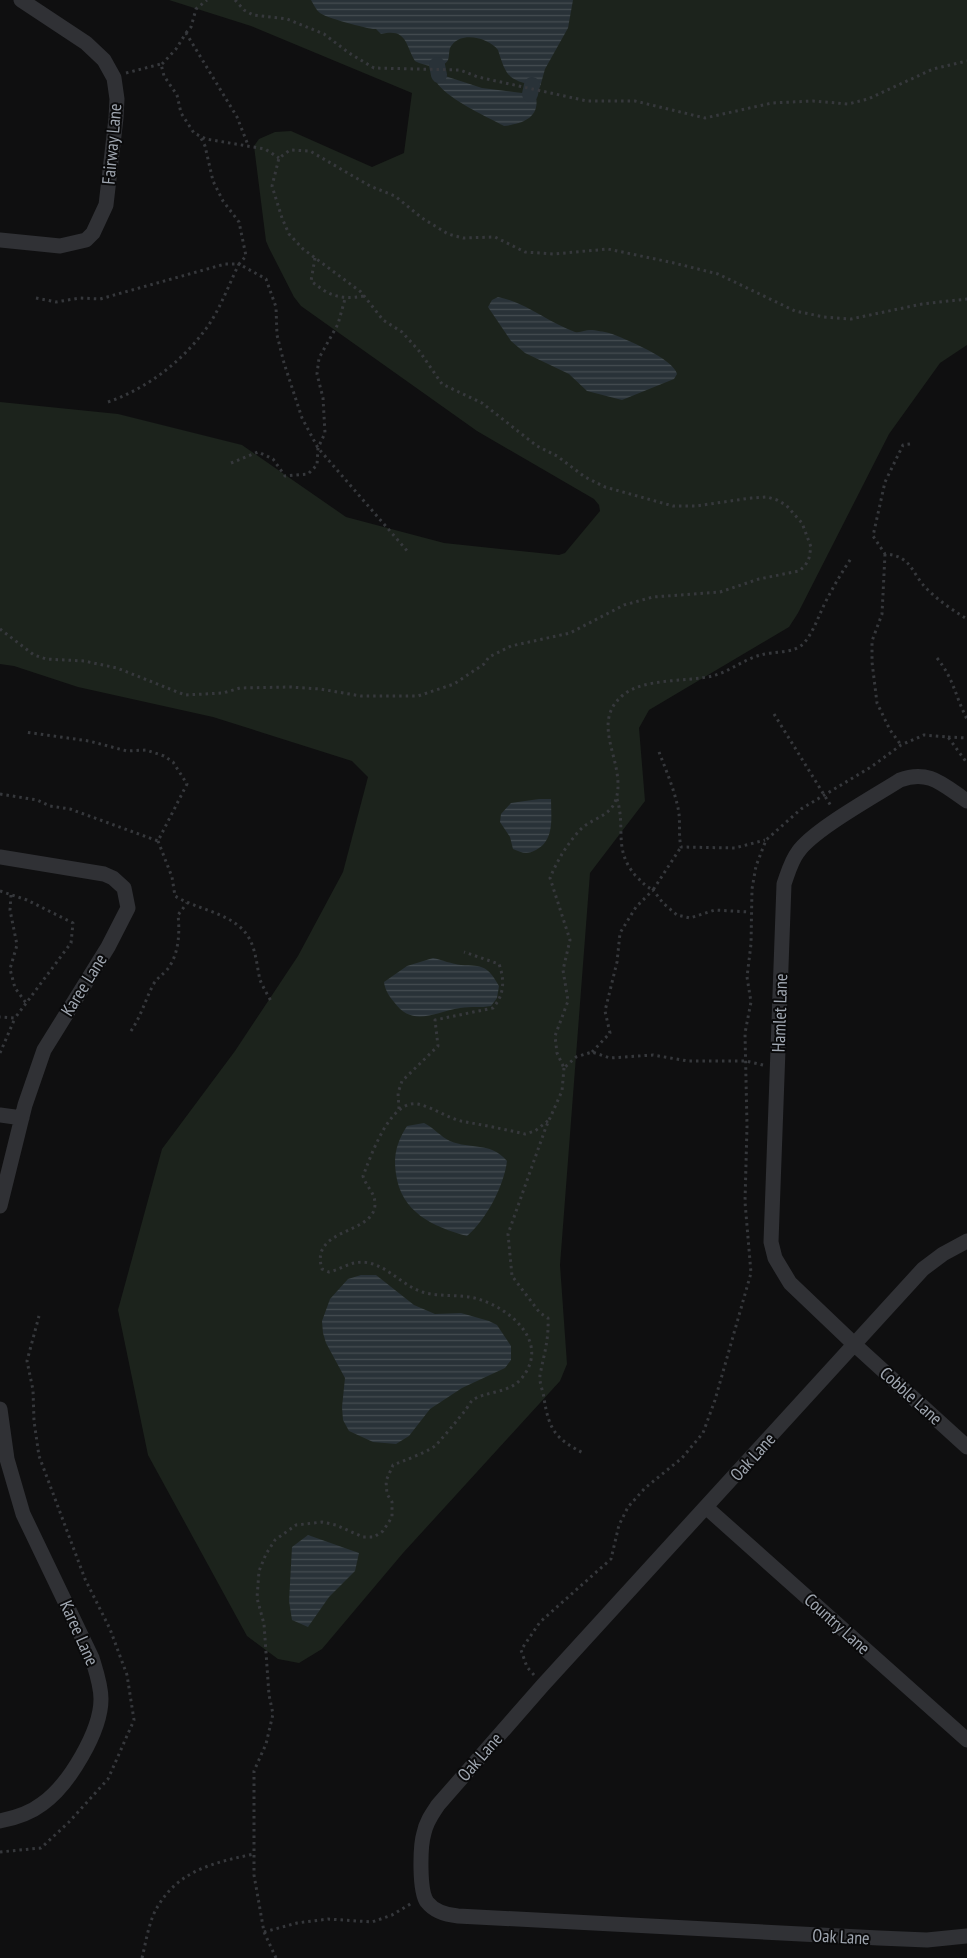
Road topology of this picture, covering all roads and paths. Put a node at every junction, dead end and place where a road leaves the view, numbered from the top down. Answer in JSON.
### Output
{"nodes":[{"id":1,"x":22,"y":0,"type":"edge"},
{"id":2,"x":206,"y":0,"type":"edge"},
{"id":3,"x":235,"y":0,"type":"edge"},
{"id":4,"x":186,"y":33,"type":"junction"},
{"id":5,"x":967,"y":61,"type":"edge"},
{"id":6,"x":162,"y":64,"type":"junction"},
{"id":7,"x":114,"y":78,"type":"junction"},
{"id":8,"x":200,"y":136,"type":"junction"},
{"id":9,"x":248,"y":146,"type":"junction"},
{"id":10,"x":279,"y":158,"type":"junction"},
{"id":11,"x":0,"y":240,"type":"edge"},
{"id":12,"x":314,"y":258,"type":"junction"},
{"id":13,"x":239,"y":264,"type":"junction"},
{"id":14,"x":364,"y":296,"type":"junction"},
{"id":15,"x":36,"y":298,"type":"dead end"},
{"id":16,"x":345,"y":299,"type":"junction"},
{"id":17,"x":967,"y":299,"type":"edge"},
{"id":18,"x":108,"y":402,"type":"dead end"},
{"id":19,"x":910,"y":444,"type":"dead end"},
{"id":20,"x":318,"y":448,"type":"junction"},
{"id":21,"x":232,"y":463,"type":"dead end"},
{"id":22,"x":409,"y":553,"type":"dead end"},
{"id":23,"x":885,"y":554,"type":"junction"},
{"id":24,"x":852,"y":557,"type":"dead end"},
{"id":25,"x":967,"y":618,"type":"edge"},
{"id":26,"x":0,"y":630,"type":"edge"},
{"id":27,"x":937,"y":658,"type":"dead end"},
{"id":28,"x":774,"y":714,"type":"dead end"},
{"id":29,"x":967,"y":719,"type":"edge"},
{"id":30,"x":24,"y":732,"type":"dead end"},
{"id":31,"x":948,"y":737,"type":"junction"},
{"id":32,"x":967,"y":738,"type":"edge"},
{"id":33,"x":901,"y":744,"type":"junction"},
{"id":34,"x":659,"y":752,"type":"dead end"},
{"id":35,"x":967,"y":763,"type":"edge"},
{"id":36,"x":0,"y":794,"type":"edge"},
{"id":37,"x":824,"y":794,"type":"junction"},
{"id":38,"x":616,"y":799,"type":"junction"},
{"id":39,"x":967,"y":801,"type":"edge"},
{"id":40,"x":839,"y":820,"type":"junction"},
{"id":41,"x":766,"y":840,"type":"junction"},
{"id":42,"x":158,"y":841,"type":"junction"},
{"id":43,"x":680,"y":847,"type":"junction"},
{"id":44,"x":0,"y":857,"type":"edge"},
{"id":45,"x":653,"y":890,"type":"junction"},
{"id":46,"x":0,"y":891,"type":"edge"},
{"id":47,"x":11,"y":894,"type":"junction"},
{"id":48,"x":186,"y":903,"type":"junction"},
{"id":49,"x":750,"y":912,"type":"junction"},
{"id":50,"x":464,"y":952,"type":"dead end"},
{"id":51,"x":271,"y":1001,"type":"dead end"},
{"id":52,"x":26,"y":1003,"type":"junction"},
{"id":53,"x":0,"y":1017,"type":"edge"},
{"id":54,"x":15,"y":1018,"type":"junction"},
{"id":55,"x":132,"y":1031,"type":"dead end"},
{"id":56,"x":0,"y":1051,"type":"edge"},
{"id":57,"x":592,"y":1052,"type":"junction"},
{"id":58,"x":746,"y":1061,"type":"junction"},
{"id":59,"x":778,"y":1066,"type":"junction"},
{"id":60,"x":564,"y":1068,"type":"junction"},
{"id":61,"x":400,"y":1109,"type":"junction"},
{"id":62,"x":0,"y":1115,"type":"edge"},
{"id":63,"x":22,"y":1118,"type":"junction"},
{"id":64,"x":549,"y":1120,"type":"junction"},
{"id":65,"x":0,"y":1206,"type":"edge"},
{"id":66,"x":967,"y":1241,"type":"edge"},
{"id":67,"x":39,"y":1316,"type":"dead end"},
{"id":68,"x":855,"y":1345,"type":"junction"},
{"id":69,"x":0,"y":1409,"type":"edge"},
{"id":70,"x":967,"y":1447,"type":"edge"},
{"id":71,"x":585,"y":1454,"type":"dead end"},
{"id":72,"x":47,"y":1481,"type":"dead end"},
{"id":73,"x":707,"y":1508,"type":"junction"},
{"id":74,"x":544,"y":1685,"type":"junction"},
{"id":75,"x":967,"y":1740,"type":"edge"},
{"id":76,"x":0,"y":1821,"type":"edge"},
{"id":77,"x":254,"y":1854,"type":"junction"},
{"id":78,"x":426,"y":1901,"type":"junction"},
{"id":79,"x":264,"y":1932,"type":"junction"},
{"id":80,"x":967,"y":1936,"type":"edge"},
{"id":81,"x":142,"y":1958,"type":"edge"},
{"id":82,"x":276,"y":1958,"type":"edge"}],
"edges":[{"from":1,"to":7,"type":"street","name":"Fairway Lane"},
{"from":2,"to":4,"type":"path"},
{"from":3,"to":5,"type":"path"},
{"from":4,"to":6,"type":"path"},
{"from":4,"to":9,"type":"path"},
{"from":6,"to":7,"type":"path"},
{"from":6,"to":8,"type":"path"},
{"from":7,"to":11,"type":"street","name":"Fairway Lane"},
{"from":8,"to":9,"type":"path"},
{"from":8,"to":13,"type":"path"},
{"from":9,"to":10,"type":"path"},
{"from":10,"to":12,"type":"path"},
{"from":10,"to":17,"type":"path"},
{"from":12,"to":14,"type":"path"},
{"from":12,"to":16,"type":"path"},
{"from":13,"to":15,"type":"path"},
{"from":13,"to":18,"type":"path"},
{"from":13,"to":20,"type":"path"},
{"from":14,"to":16,"type":"path"},
{"from":14,"to":26,"type":"path"},
{"from":16,"to":20,"type":"path"},
{"from":19,"to":23,"type":"path"},
{"from":20,"to":21,"type":"path"},
{"from":20,"to":22,"type":"path"},
{"from":23,"to":25,"type":"path"},
{"from":23,"to":33,"type":"path"},
{"from":24,"to":38,"type":"path"},
{"from":27,"to":29,"type":"path"},
{"from":28,"to":37,"type":"path"},
{"from":30,"to":42,"type":"path"},
{"from":31,"to":32,"type":"path"},
{"from":31,"to":33,"type":"path"},
{"from":31,"to":35,"type":"path"},
{"from":33,"to":37,"type":"path"},
{"from":34,"to":43,"type":"path"},
{"from":36,"to":42,"type":"path"},
{"from":37,"to":40,"type":"path"},
{"from":37,"to":41,"type":"path"},
{"from":38,"to":45,"type":"path"},
{"from":38,"to":60,"type":"path"},
{"from":39,"to":40,"type":"street","name":"Hamlet Lane"},
{"from":40,"to":59,"type":"street","name":"Hamlet Lane"},
{"from":41,"to":43,"type":"path"},
{"from":41,"to":49,"type":"path"},
{"from":42,"to":48,"type":"path"},
{"from":43,"to":45,"type":"path"},
{"from":44,"to":63,"type":"street","name":"Karee Lane"},
{"from":45,"to":49,"type":"path"},
{"from":45,"to":57,"type":"path"},
{"from":46,"to":47,"type":"path"},
{"from":47,"to":52,"type":"path"},
{"from":47,"to":52,"type":"path"},
{"from":48,"to":51,"type":"path"},
{"from":48,"to":55,"type":"path"},
{"from":49,"to":58,"type":"path"},
{"from":50,"to":61,"type":"path"},
{"from":52,"to":54,"type":"path"},
{"from":53,"to":54,"type":"path"},
{"from":54,"to":56,"type":"path"},
{"from":57,"to":58,"type":"path"},
{"from":57,"to":60,"type":"path"},
{"from":58,"to":59,"type":"path"},
{"from":58,"to":74,"type":"path"},
{"from":59,"to":68,"type":"street","name":"Hamlet Lane"},
{"from":60,"to":64,"type":"path"},
{"from":61,"to":64,"type":"path"},
{"from":61,"to":77,"type":"path"},
{"from":62,"to":63,"type":"street"},
{"from":63,"to":65,"type":"street","name":"Karee Lane"},
{"from":64,"to":71,"type":"path"},
{"from":66,"to":68,"type":"street","name":"Oak Lane"},
{"from":67,"to":72,"type":"path"},
{"from":68,"to":70,"type":"street","name":"Cobble Lane"},
{"from":68,"to":73,"type":"street","name":"Oak Lane"},
{"from":69,"to":76,"type":"street","name":"Karee Lane"},
{"from":73,"to":74,"type":"street","name":"Oak Lane"},
{"from":73,"to":75,"type":"street","name":"Country Lane"},
{"from":74,"to":78,"type":"street","name":"Oak Lane"},
{"from":77,"to":79,"type":"path"},
{"from":77,"to":81,"type":"path"},
{"from":78,"to":79,"type":"path"},
{"from":78,"to":80,"type":"street","name":"Oak Lane"},
{"from":79,"to":82,"type":"path"}]}
